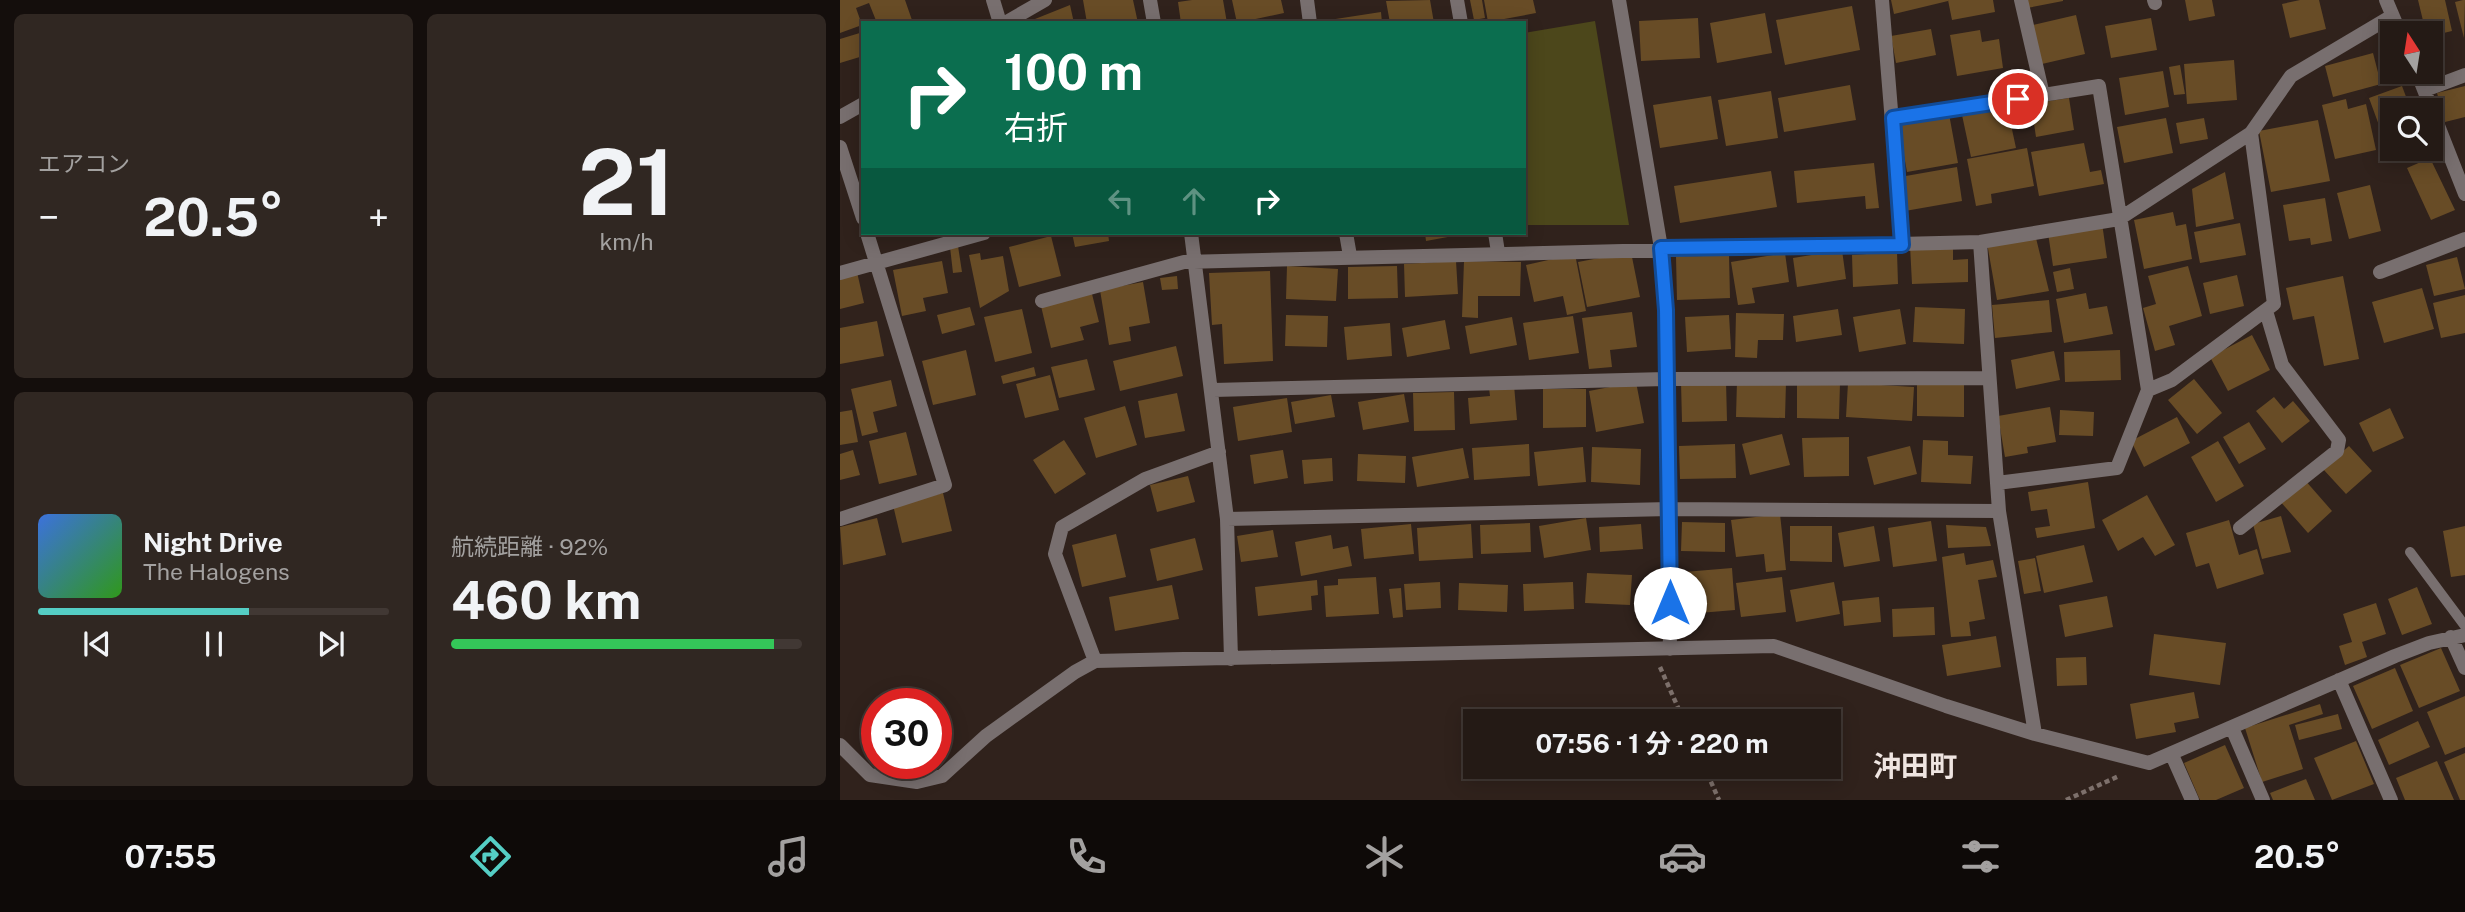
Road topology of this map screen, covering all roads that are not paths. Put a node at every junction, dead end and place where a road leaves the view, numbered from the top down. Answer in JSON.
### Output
{"nodes":[{"id":1,"x":993,"y":0,"type":"edge"},
{"id":2,"x":1045,"y":0,"type":"edge"},
{"id":3,"x":1150,"y":0,"type":"edge"},
{"id":4,"x":1307,"y":0,"type":"edge"},
{"id":5,"x":1457,"y":0,"type":"edge"},
{"id":6,"x":1619,"y":0,"type":"edge"},
{"id":7,"x":1882,"y":0,"type":"edge"},
{"id":8,"x":2021,"y":0,"type":"edge"},
{"id":9,"x":2386,"y":0,"type":"edge"},
{"id":10,"x":2392,"y":16,"type":"junction"},
{"id":11,"x":1001,"y":21,"type":"edge"},
{"id":12,"x":1006,"y":21,"type":"edge"},
{"id":13,"x":1154,"y":21,"type":"edge"},
{"id":14,"x":1310,"y":21,"type":"edge"},
{"id":15,"x":1461,"y":21,"type":"edge"},
{"id":16,"x":2394,"y":21,"type":"edge"},
{"id":17,"x":2465,"y":75,"type":"edge"},
{"id":18,"x":2422,"y":84,"type":"edge"},
{"id":19,"x":2425,"y":90,"type":"junction"},
{"id":20,"x":2043,"y":94,"type":"junction"},
{"id":21,"x":861,"y":105,"type":"edge"},
{"id":22,"x":840,"y":117,"type":"edge"},
{"id":23,"x":1893,"y":118,"type":"junction"},
{"id":24,"x":2251,"y":134,"type":"junction"},
{"id":25,"x":840,"y":148,"type":"edge"},
{"id":26,"x":2465,"y":194,"type":"edge"},
{"id":27,"x":861,"y":212,"type":"edge"},
{"id":28,"x":2119,"y":219,"type":"junction"},
{"id":29,"x":868,"y":235,"type":"edge"},
{"id":30,"x":977,"y":235,"type":"edge"},
{"id":31,"x":1191,"y":235,"type":"edge"},
{"id":32,"x":1346,"y":235,"type":"edge"},
{"id":33,"x":1495,"y":235,"type":"edge"},
{"id":34,"x":2465,"y":239,"type":"edge"},
{"id":35,"x":1980,"y":242,"type":"junction"},
{"id":36,"x":1902,"y":245,"type":"junction"},
{"id":37,"x":1661,"y":248,"type":"junction"},
{"id":38,"x":1498,"y":252,"type":"junction"},
{"id":39,"x":1350,"y":256,"type":"junction"},
{"id":40,"x":1196,"y":261,"type":"junction"},
{"id":41,"x":877,"y":262,"type":"junction"},
{"id":42,"x":2380,"y":272,"type":"dead end"},
{"id":43,"x":840,"y":273,"type":"edge"},
{"id":44,"x":1042,"y":301,"type":"dead end"},
{"id":45,"x":2266,"y":311,"type":"junction"},
{"id":46,"x":1988,"y":378,"type":"junction"},
{"id":47,"x":1667,"y":379,"type":"junction"},
{"id":48,"x":1213,"y":390,"type":"junction"},
{"id":49,"x":2148,"y":390,"type":"junction"},
{"id":50,"x":1219,"y":452,"type":"junction"},
{"id":51,"x":1997,"y":483,"type":"junction"},
{"id":52,"x":1670,"y":509,"type":"junction"},
{"id":53,"x":1999,"y":511,"type":"junction"},
{"id":54,"x":840,"y":519,"type":"edge"},
{"id":55,"x":1227,"y":519,"type":"junction"},
{"id":56,"x":2240,"y":528,"type":"dead end"},
{"id":57,"x":2410,"y":552,"type":"dead end"},
{"id":58,"x":2465,"y":626,"type":"edge"},
{"id":59,"x":2458,"y":636,"type":"edge"},
{"id":60,"x":1670,"y":649,"type":"junction"},
{"id":61,"x":1231,"y":659,"type":"junction"},
{"id":62,"x":1096,"y":661,"type":"junction"},
{"id":63,"x":2465,"y":668,"type":"edge"},
{"id":64,"x":2339,"y":680,"type":"junction"},
{"id":65,"x":2231,"y":729,"type":"junction"},
{"id":66,"x":2035,"y":734,"type":"junction"},
{"id":67,"x":840,"y":745,"type":"edge"},
{"id":68,"x":2172,"y":755,"type":"junction"},
{"id":69,"x":2192,"y":800,"type":"edge"},
{"id":70,"x":2263,"y":800,"type":"edge"},
{"id":71,"x":2391,"y":800,"type":"edge"}],
"edges":[{"from":1,"to":11,"type":"street"},
{"from":2,"to":12,"type":"street"},
{"from":3,"to":13,"type":"street"},
{"from":4,"to":14,"type":"street"},
{"from":5,"to":15,"type":"street"},
{"from":6,"to":37,"type":"street"},
{"from":7,"to":23,"type":"street"},
{"from":8,"to":20,"type":"street"},
{"from":9,"to":10,"type":"street"},
{"from":10,"to":16,"type":"street"},
{"from":10,"to":24,"type":"street"},
{"from":17,"to":19,"type":"street"},
{"from":18,"to":19,"type":"street"},
{"from":19,"to":26,"type":"street"},
{"from":20,"to":23,"type":"street"},
{"from":20,"to":28,"type":"street"},
{"from":21,"to":22,"type":"street"},
{"from":23,"to":36,"type":"street"},
{"from":24,"to":28,"type":"street"},
{"from":24,"to":45,"type":"street"},
{"from":25,"to":27,"type":"street"},
{"from":28,"to":35,"type":"street"},
{"from":28,"to":49,"type":"street"},
{"from":29,"to":41,"type":"street"},
{"from":30,"to":41,"type":"street"},
{"from":31,"to":40,"type":"street"},
{"from":32,"to":39,"type":"street"},
{"from":33,"to":38,"type":"street"},
{"from":34,"to":42,"type":"street"},
{"from":35,"to":36,"type":"street"},
{"from":35,"to":46,"type":"street"},
{"from":36,"to":37,"type":"street"},
{"from":37,"to":38,"type":"street"},
{"from":37,"to":47,"type":"street"},
{"from":38,"to":39,"type":"street"},
{"from":39,"to":40,"type":"street"},
{"from":40,"to":44,"type":"street"},
{"from":40,"to":48,"type":"street"},
{"from":41,"to":43,"type":"street"},
{"from":41,"to":54,"type":"street"},
{"from":45,"to":49,"type":"street"},
{"from":45,"to":56,"type":"street"},
{"from":46,"to":47,"type":"street"},
{"from":46,"to":51,"type":"street"},
{"from":47,"to":48,"type":"street"},
{"from":47,"to":52,"type":"street"},
{"from":48,"to":50,"type":"street"},
{"from":49,"to":51,"type":"street"},
{"from":50,"to":55,"type":"street"},
{"from":50,"to":62,"type":"street"},
{"from":51,"to":53,"type":"street"},
{"from":52,"to":53,"type":"street"},
{"from":52,"to":55,"type":"street"},
{"from":52,"to":60,"type":"street"},
{"from":53,"to":66,"type":"street"},
{"from":55,"to":61,"type":"street"},
{"from":57,"to":58,"type":"lane"},
{"from":59,"to":63,"type":"street"},
{"from":59,"to":64,"type":"street"},
{"from":60,"to":61,"type":"street"},
{"from":60,"to":66,"type":"street"},
{"from":61,"to":62,"type":"street"},
{"from":62,"to":67,"type":"street"},
{"from":64,"to":65,"type":"street"},
{"from":64,"to":71,"type":"street"},
{"from":65,"to":68,"type":"street"},
{"from":65,"to":70,"type":"street"},
{"from":66,"to":68,"type":"street"},
{"from":68,"to":69,"type":"street"}]}
